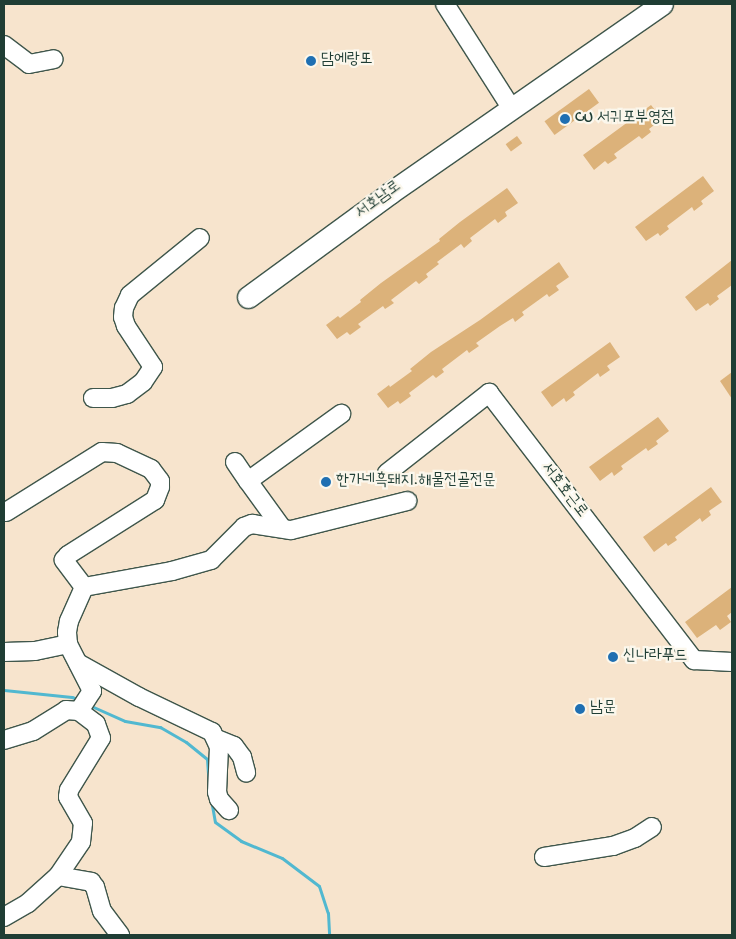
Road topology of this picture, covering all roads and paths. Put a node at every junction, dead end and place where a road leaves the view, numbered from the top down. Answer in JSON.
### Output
{"nodes":[{"id":1,"x":446,"y":4,"type":"edge"},
{"id":2,"x":662,"y":4,"type":"edge"},
{"id":3,"x":4,"y":45,"type":"edge"},
{"id":4,"x":54,"y":60,"type":"dead end"},
{"id":5,"x":512,"y":109,"type":"junction"},
{"id":6,"x":200,"y":238,"type":"dead end"},
{"id":7,"x":248,"y":297,"type":"dead end"},
{"id":8,"x":93,"y":398,"type":"dead end"},
{"id":9,"x":340,"y":414,"type":"dead end"},
{"id":10,"x":235,"y":462,"type":"dead end"},
{"id":11,"x":387,"y":473,"type":"dead end"},
{"id":12,"x":248,"y":481,"type":"junction"},
{"id":13,"x":407,"y":501,"type":"dead end"},
{"id":14,"x":6,"y":512,"type":"dead end"},
{"id":15,"x":282,"y":528,"type":"junction"},
{"id":16,"x":84,"y":587,"type":"junction"},
{"id":17,"x":68,"y":644,"type":"junction"},
{"id":18,"x":4,"y":652,"type":"edge"},
{"id":19,"x":732,"y":662,"type":"edge"},
{"id":20,"x":77,"y":663,"type":"junction"},
{"id":21,"x":83,"y":706,"type":"junction"},
{"id":22,"x":217,"y":739,"type":"junction"},
{"id":23,"x":4,"y":740,"type":"edge"},
{"id":24,"x":246,"y":772,"type":"dead end"},
{"id":25,"x":229,"y":810,"type":"dead end"},
{"id":26,"x":652,"y":827,"type":"dead end"},
{"id":27,"x":544,"y":857,"type":"dead end"},
{"id":28,"x":58,"y":876,"type":"junction"},
{"id":29,"x":4,"y":917,"type":"edge"},
{"id":30,"x":120,"y":935,"type":"edge"}],
"edges":[{"from":1,"to":5,"type":"street"},
{"from":2,"to":5,"type":"main road","name":"서호남로"},
{"from":3,"to":4,"type":"street"},
{"from":5,"to":7,"type":"main road","name":"서호남로"},
{"from":6,"to":8,"type":"street"},
{"from":9,"to":12,"type":"street"},
{"from":10,"to":12,"type":"street"},
{"from":11,"to":19,"type":"street","name":"서호호근로"},
{"from":12,"to":15,"type":"street"},
{"from":13,"to":15,"type":"street"},
{"from":14,"to":16,"type":"street"},
{"from":15,"to":16,"type":"street"},
{"from":16,"to":17,"type":"street"},
{"from":17,"to":18,"type":"street"},
{"from":17,"to":20,"type":"street"},
{"from":20,"to":21,"type":"street"},
{"from":20,"to":22,"type":"street"},
{"from":21,"to":23,"type":"street"},
{"from":21,"to":28,"type":"street"},
{"from":22,"to":24,"type":"street"},
{"from":22,"to":25,"type":"street"},
{"from":26,"to":27,"type":"street"},
{"from":28,"to":29,"type":"street"},
{"from":28,"to":30,"type":"street"}]}
